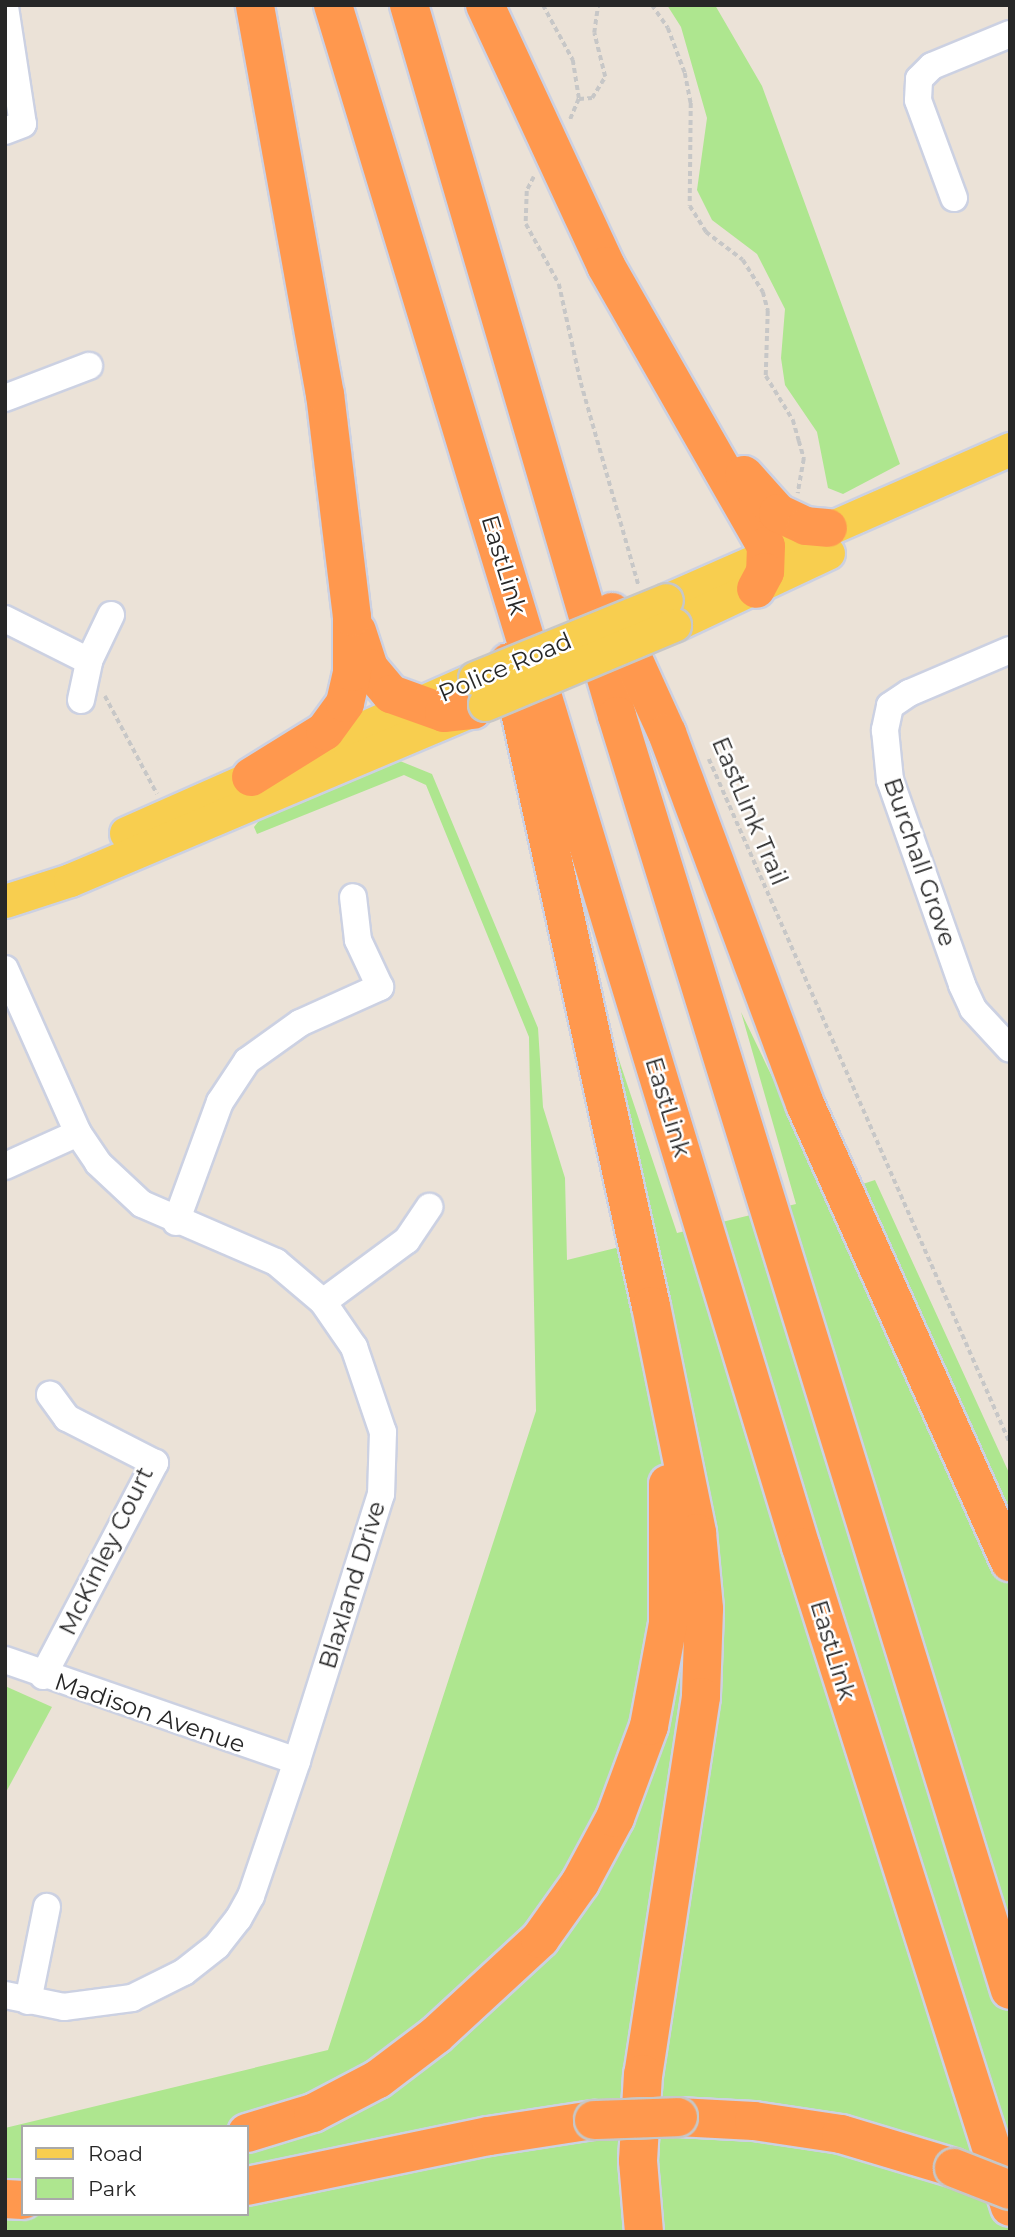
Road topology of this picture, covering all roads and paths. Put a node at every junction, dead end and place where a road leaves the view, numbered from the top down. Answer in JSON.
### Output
{"nodes":[{"id":1,"x":255,"y":5,"type":"edge"},
{"id":2,"x":333,"y":5,"type":"edge"},
{"id":3,"x":409,"y":5,"type":"edge"},
{"id":4,"x":485,"y":5,"type":"edge"},
{"id":5,"x":543,"y":5,"type":"edge"},
{"id":6,"x":598,"y":5,"type":"edge"},
{"id":7,"x":652,"y":5,"type":"edge"},
{"id":8,"x":5,"y":7,"type":"edge"},
{"id":9,"x":1010,"y":34,"type":"edge"},
{"id":10,"x":579,"y":99,"type":"junction"},
{"id":11,"x":566,"y":129,"type":"dead end"},
{"id":12,"x":5,"y":131,"type":"edge"},
{"id":13,"x":535,"y":175,"type":"dead end"},
{"id":14,"x":954,"y":198,"type":"dead end"},
{"id":15,"x":422,"y":299,"type":"junction"},
{"id":16,"x":89,"y":366,"type":"dead end"},
{"id":17,"x":5,"y":398,"type":"edge"},
{"id":18,"x":697,"y":420,"type":"junction"},
{"id":19,"x":1010,"y":449,"type":"edge"},
{"id":20,"x":541,"y":450,"type":"junction"},
{"id":21,"x":1010,"y":473,"type":"edge"},
{"id":22,"x":797,"y":496,"type":"dead end"},
{"id":23,"x":828,"y":528,"type":"junction"},
{"id":24,"x":762,"y":572,"type":"junction"},
{"id":25,"x":661,"y":607,"type":"junction"},
{"id":26,"x":111,"y":615,"type":"dead end"},
{"id":27,"x":352,"y":617,"type":"junction"},
{"id":28,"x":5,"y":619,"type":"edge"},
{"id":29,"x":1010,"y":650,"type":"edge"},
{"id":30,"x":88,"y":663,"type":"junction"},
{"id":31,"x":478,"y":697,"type":"junction"},
{"id":32,"x":81,"y":700,"type":"dead end"},
{"id":33,"x":415,"y":705,"type":"junction"},
{"id":34,"x":708,"y":756,"type":"dead end"},
{"id":35,"x":251,"y":777,"type":"junction"},
{"id":36,"x":168,"y":814,"type":"junction"},
{"id":37,"x":5,"y":895,"type":"edge"},
{"id":38,"x":353,"y":897,"type":"dead end"},
{"id":39,"x":5,"y":901,"type":"edge"},
{"id":40,"x":5,"y":969,"type":"edge"},
{"id":41,"x":1010,"y":1049,"type":"edge"},
{"id":42,"x":78,"y":1133,"type":"junction"},
{"id":43,"x":5,"y":1166,"type":"edge"},
{"id":44,"x":429,"y":1207,"type":"dead end"},
{"id":45,"x":177,"y":1222,"type":"junction"},
{"id":46,"x":323,"y":1302,"type":"junction"},
{"id":47,"x":651,"y":1306,"type":"junction"},
{"id":48,"x":50,"y":1395,"type":"dead end"},
{"id":49,"x":935,"y":1396,"type":"junction"},
{"id":50,"x":1010,"y":1443,"type":"edge"},
{"id":51,"x":1010,"y":1562,"type":"edge"},
{"id":52,"x":1010,"y":1589,"type":"edge"},
{"id":53,"x":5,"y":1660,"type":"edge"},
{"id":54,"x":43,"y":1676,"type":"junction"},
{"id":55,"x":296,"y":1761,"type":"junction"},
{"id":56,"x":47,"y":1907,"type":"dead end"},
{"id":57,"x":1010,"y":1990,"type":"edge"},
{"id":58,"x":17,"y":1998,"type":"edge"},
{"id":59,"x":248,"y":2133,"type":"edge"},
{"id":60,"x":248,"y":2186,"type":"edge"},
{"id":61,"x":1010,"y":2190,"type":"edge"},
{"id":62,"x":1010,"y":2207,"type":"edge"},
{"id":63,"x":644,"y":2232,"type":"edge"}],
"edges":[{"from":1,"to":27,"type":"highway"},
{"from":2,"to":15,"type":"highway","name":"EastLink"},
{"from":3,"to":20,"type":"highway"},
{"from":4,"to":18,"type":"highway"},
{"from":5,"to":10,"type":"path"},
{"from":6,"to":10,"type":"path"},
{"from":7,"to":22,"type":"path"},
{"from":8,"to":12,"type":"street"},
{"from":9,"to":14,"type":"street"},
{"from":10,"to":11,"type":"path"},
{"from":13,"to":25,"type":"path"},
{"from":15,"to":47,"type":"highway"},
{"from":15,"to":62,"type":"highway","name":"EastLink"},
{"from":16,"to":17,"type":"street"},
{"from":18,"to":23,"type":"highway"},
{"from":18,"to":24,"type":"highway"},
{"from":19,"to":23,"type":"main road","name":"Police Road"},
{"from":20,"to":49,"type":"highway"},
{"from":20,"to":57,"type":"highway"},
{"from":21,"to":24,"type":"main road","name":"Police Road"},
{"from":23,"to":24,"type":"main road","name":"Police Road"},
{"from":24,"to":25,"type":"main road","name":"Police Road"},
{"from":25,"to":31,"type":"main road","name":"Police Road","bridge":true},
{"from":26,"to":30,"type":"street"},
{"from":27,"to":33,"type":"highway"},
{"from":27,"to":35,"type":"highway"},
{"from":28,"to":30,"type":"street"},
{"from":29,"to":41,"type":"street","name":"Burchall Grove"},
{"from":30,"to":32,"type":"street"},
{"from":30,"to":36,"type":"path"},
{"from":31,"to":33,"type":"highway"},
{"from":31,"to":39,"type":"main road","name":"Police Road"},
{"from":33,"to":35,"type":"main road","name":"Police Road"},
{"from":34,"to":50,"type":"path","name":"EastLink Trail"},
{"from":35,"to":36,"type":"main road","name":"Police Road"},
{"from":36,"to":37,"type":"main road","name":"Police Road"},
{"from":38,"to":45,"type":"street"},
{"from":40,"to":42,"type":"street","name":"Blaxland Drive"},
{"from":42,"to":43,"type":"street"},
{"from":42,"to":45,"type":"street","name":"Blaxland Drive"},
{"from":44,"to":46,"type":"street"},
{"from":45,"to":46,"type":"street","name":"Blaxland Drive"},
{"from":46,"to":55,"type":"street","name":"Blaxland Drive"},
{"from":47,"to":59,"type":"highway"},
{"from":47,"to":63,"type":"highway"},
{"from":48,"to":54,"type":"street","name":"McKinley Court"},
{"from":49,"to":51,"type":"highway"},
{"from":49,"to":52,"type":"highway"},
{"from":53,"to":54,"type":"street","name":"Madison Avenue"},
{"from":54,"to":55,"type":"street","name":"Madison Avenue"},
{"from":55,"to":58,"type":"street","name":"Blaxland Drive"},
{"from":56,"to":58,"type":"street"},
{"from":60,"to":61,"type":"highway","bridge":true}]}
